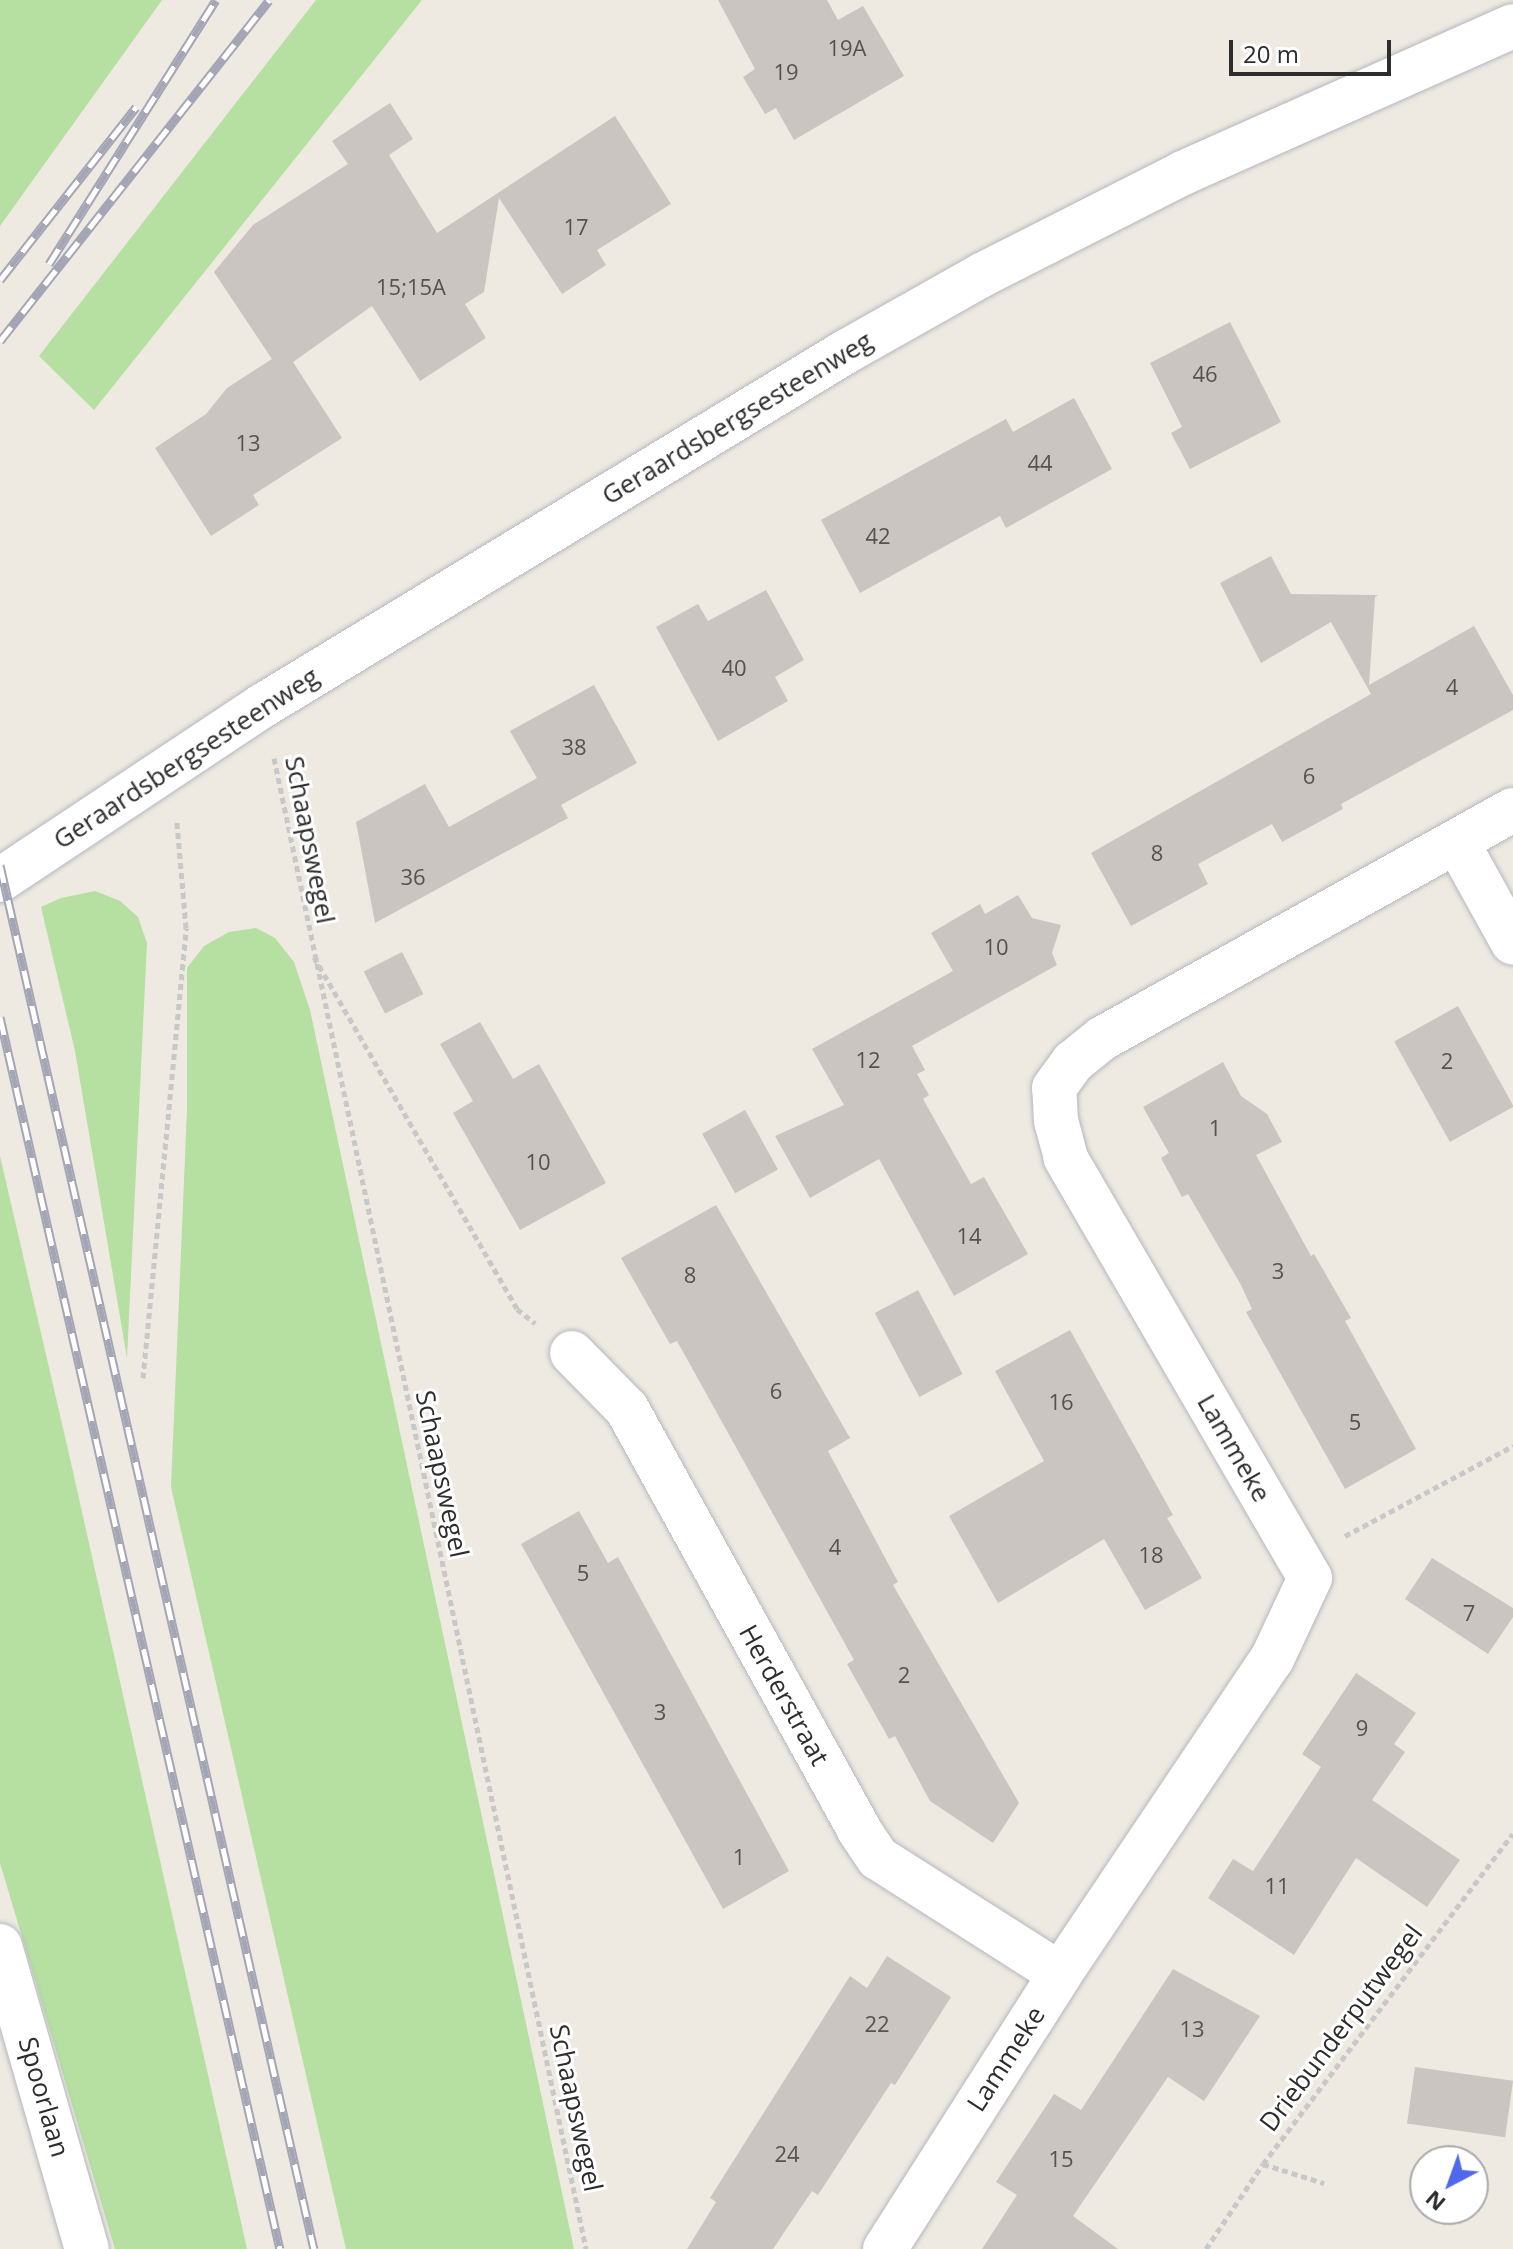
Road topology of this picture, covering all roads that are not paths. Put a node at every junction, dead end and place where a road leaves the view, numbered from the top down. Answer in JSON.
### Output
{"nodes":[{"id":1,"x":1513,"y":26,"type":"edge"},
{"id":2,"x":1513,"y":810,"type":"edge"},
{"id":3,"x":1457,"y":842,"type":"junction"},
{"id":4,"x":0,"y":880,"type":"edge"},
{"id":5,"x":1513,"y":943,"type":"edge"},
{"id":6,"x":572,"y":1353,"type":"road end"},
{"id":7,"x":0,"y":1946,"type":"edge"},
{"id":8,"x":1060,"y":1974,"type":"junction"},
{"id":9,"x":87,"y":2249,"type":"edge"},
{"id":10,"x":885,"y":2249,"type":"edge"}],
"edges":[{"from":1,"to":4,"type":"street","name":"Geraardsbergsesteenweg"},
{"from":2,"to":3,"type":"street","name":"Lammeke"},
{"from":3,"to":5,"type":"street"},
{"from":3,"to":8,"type":"street","name":"Lammeke"},
{"from":6,"to":8,"type":"street","name":"Herderstraat"},
{"from":7,"to":9,"type":"street","name":"Spoorlaan"},
{"from":8,"to":10,"type":"street","name":"Lammeke"}]}
